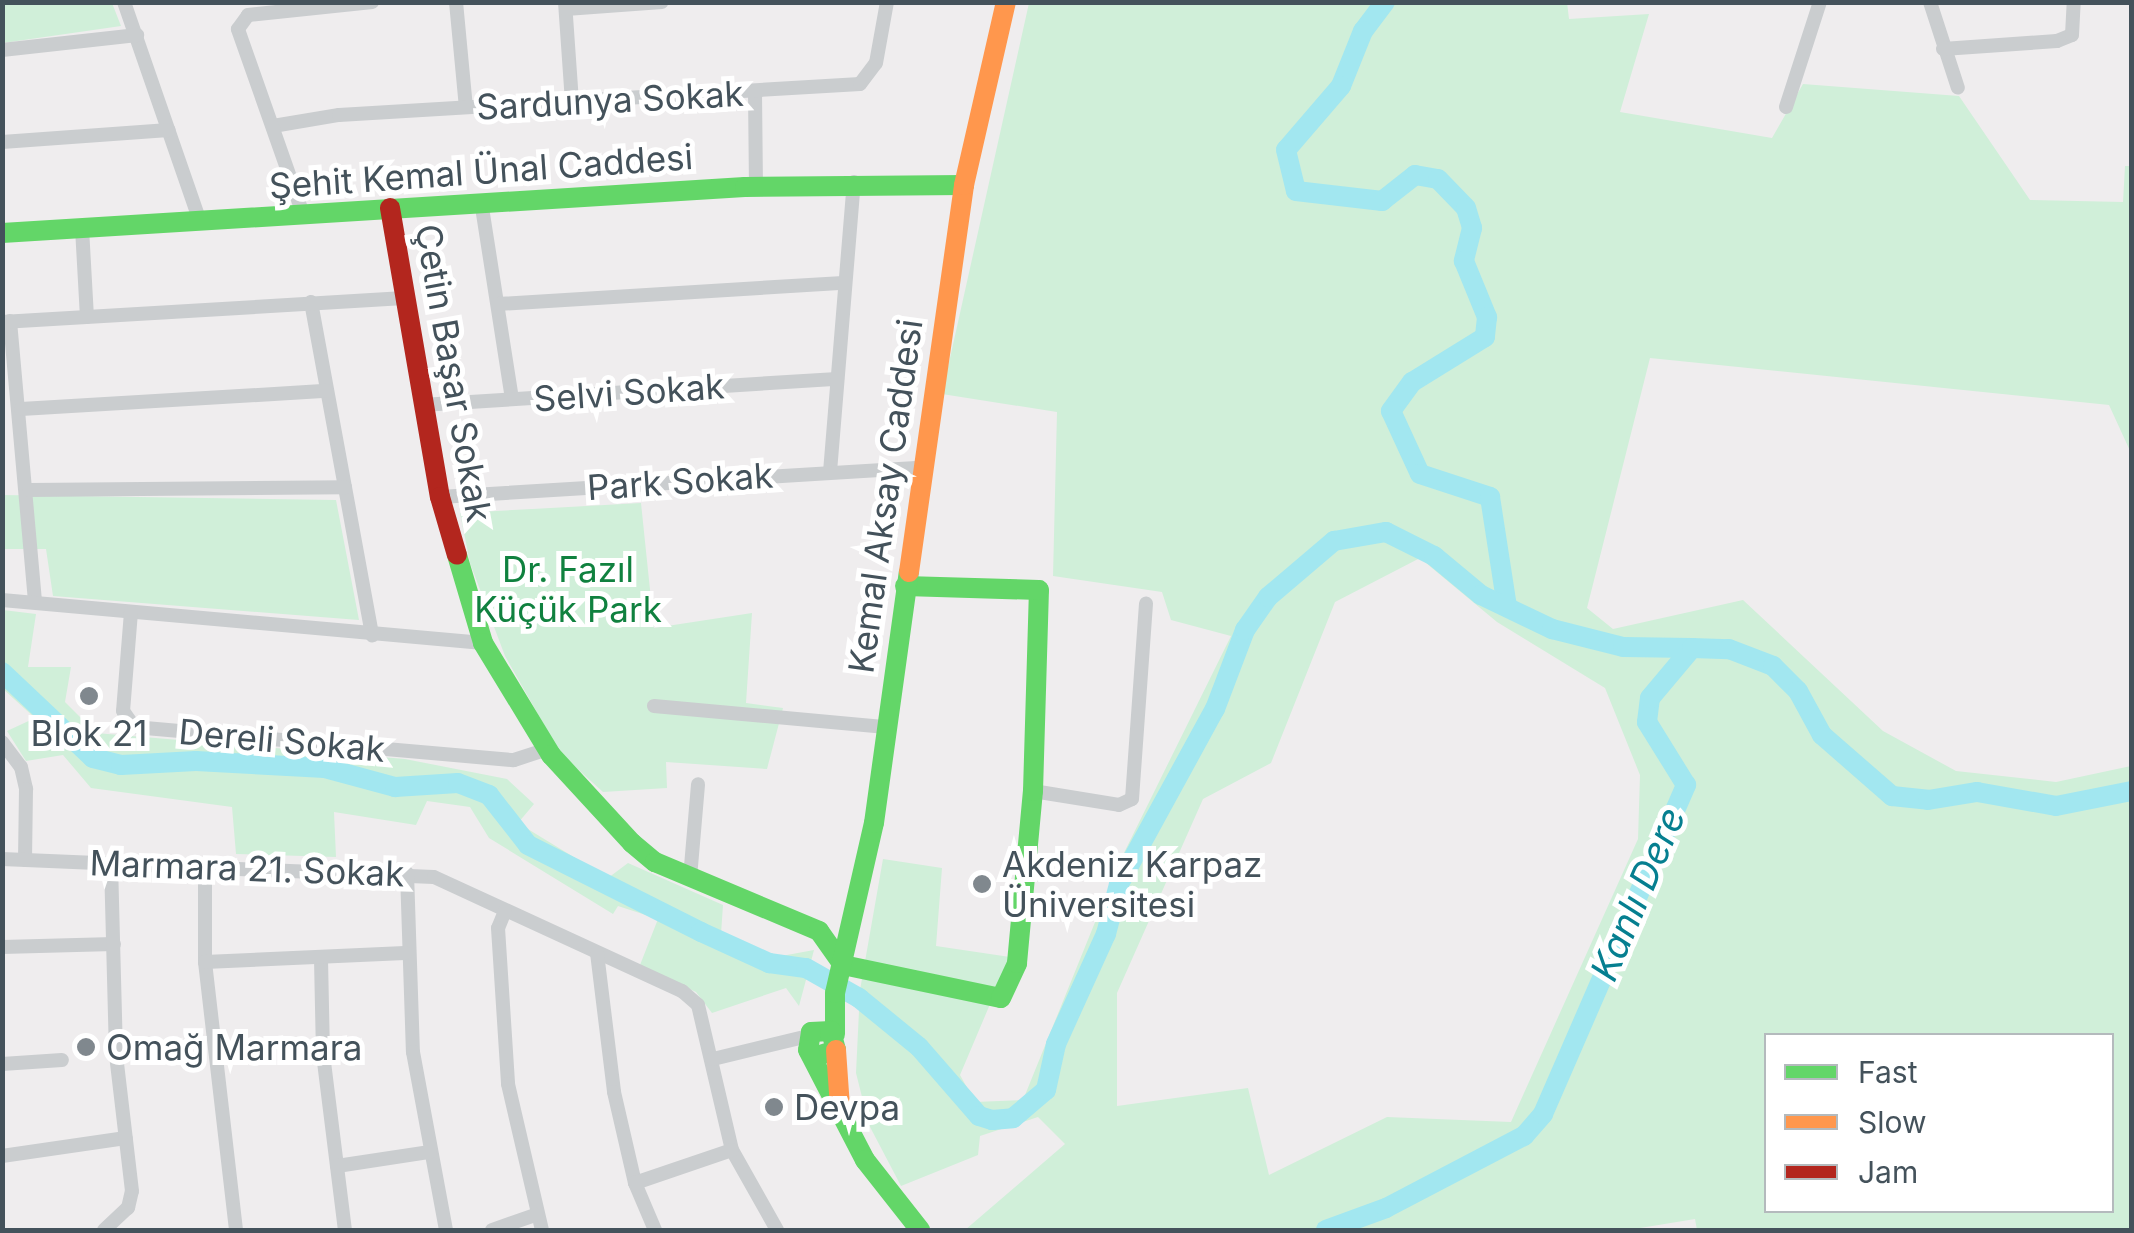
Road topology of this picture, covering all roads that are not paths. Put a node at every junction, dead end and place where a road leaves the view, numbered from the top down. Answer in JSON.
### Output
{"nodes":[{"id":1,"x":124,"y":2,"type":"edge"},
{"id":2,"x":372,"y":2,"type":"edge"},
{"id":3,"x":456,"y":2,"type":"edge"},
{"id":4,"x":662,"y":2,"type":"edge"},
{"id":5,"x":887,"y":2,"type":"edge"},
{"id":6,"x":1820,"y":2,"type":"edge"},
{"id":7,"x":1930,"y":2,"type":"edge"},
{"id":8,"x":2074,"y":2,"type":"edge"},
{"id":9,"x":1004,"y":4,"type":"edge"},
{"id":10,"x":566,"y":6,"type":"edge"},
{"id":11,"x":136,"y":35,"type":"junction"},
{"id":12,"x":1943,"y":49,"type":"junction"},
{"id":13,"x":2,"y":50,"type":"edge"},
{"id":14,"x":1958,"y":88,"type":"dead end"},
{"id":15,"x":754,"y":93,"type":"junction"},
{"id":16,"x":572,"y":101,"type":"junction"},
{"id":17,"x":466,"y":107,"type":"junction"},
{"id":18,"x":1786,"y":107,"type":"dead end"},
{"id":19,"x":272,"y":126,"type":"junction"},
{"id":20,"x":169,"y":130,"type":"junction"},
{"id":21,"x":2,"y":142,"type":"edge"},
{"id":22,"x":854,"y":182,"type":"junction"},
{"id":23,"x":964,"y":184,"type":"junction"},
{"id":24,"x":756,"y":187,"type":"junction"},
{"id":25,"x":482,"y":202,"type":"junction"},
{"id":26,"x":390,"y":208,"type":"junction"},
{"id":27,"x":303,"y":214,"type":"junction"},
{"id":28,"x":200,"y":221,"type":"junction"},
{"id":29,"x":82,"y":228,"type":"junction"},
{"id":30,"x":2,"y":233,"type":"edge"},
{"id":31,"x":843,"y":283,"type":"junction"},
{"id":32,"x":404,"y":298,"type":"junction"},
{"id":33,"x":311,"y":302,"type":"junction"},
{"id":34,"x":498,"y":304,"type":"junction"},
{"id":35,"x":86,"y":316,"type":"junction"},
{"id":36,"x":6,"y":322,"type":"edge"},
{"id":37,"x":836,"y":379,"type":"junction"},
{"id":38,"x":326,"y":391,"type":"junction"},
{"id":39,"x":512,"y":399,"type":"junction"},
{"id":40,"x":422,"y":405,"type":"junction"},
{"id":41,"x":21,"y":409,"type":"junction"},
{"id":42,"x":920,"y":468,"type":"junction"},
{"id":43,"x":830,"y":472,"type":"junction"},
{"id":44,"x":345,"y":487,"type":"junction"},
{"id":45,"x":29,"y":490,"type":"junction"},
{"id":46,"x":440,"y":497,"type":"junction"},
{"id":47,"x":905,"y":586,"type":"junction"},
{"id":48,"x":2,"y":600,"type":"edge"},
{"id":49,"x":34,"y":602,"type":"junction"},
{"id":50,"x":1146,"y":603,"type":"dead end"},
{"id":51,"x":131,"y":612,"type":"junction"},
{"id":52,"x":372,"y":636,"type":"junction"},
{"id":53,"x":483,"y":643,"type":"junction"},
{"id":54,"x":654,"y":706,"type":"dead end"},
{"id":55,"x":886,"y":727,"type":"junction"},
{"id":56,"x":2,"y":742,"type":"edge"},
{"id":57,"x":547,"y":750,"type":"junction"},
{"id":58,"x":698,"y":784,"type":"dead end"},
{"id":59,"x":1033,"y":791,"type":"junction"},
{"id":60,"x":2,"y":860,"type":"edge"},
{"id":61,"x":25,"y":860,"type":"junction"},
{"id":62,"x":111,"y":863,"type":"junction"},
{"id":63,"x":205,"y":865,"type":"junction"},
{"id":64,"x":406,"y":873,"type":"junction"},
{"id":65,"x":690,"y":878,"type":"junction"},
{"id":66,"x":504,"y":911,"type":"junction"},
{"id":67,"x":114,"y":944,"type":"junction"},
{"id":68,"x":2,"y":947,"type":"edge"},
{"id":69,"x":405,"y":954,"type":"junction"},
{"id":70,"x":598,"y":954,"type":"junction"},
{"id":71,"x":321,"y":959,"type":"junction"},
{"id":72,"x":205,"y":962,"type":"junction"},
{"id":73,"x":843,"y":965,"type":"junction"},
{"id":74,"x":835,"y":994,"type":"junction"},
{"id":75,"x":836,"y":1042,"type":"junction"},
{"id":76,"x":811,"y":1045,"type":"junction"},
{"id":77,"x":713,"y":1059,"type":"junction"},
{"id":78,"x":62,"y":1060,"type":"dead end"},
{"id":79,"x":2,"y":1064,"type":"edge"},
{"id":80,"x":840,"y":1109,"type":"junction"},
{"id":81,"x":126,"y":1138,"type":"junction"},
{"id":82,"x":732,"y":1150,"type":"junction"},
{"id":83,"x":430,"y":1152,"type":"junction"},
{"id":84,"x":2,"y":1156,"type":"edge"},
{"id":85,"x":337,"y":1166,"type":"junction"},
{"id":86,"x":635,"y":1183,"type":"junction"},
{"id":87,"x":535,"y":1216,"type":"junction"},
{"id":88,"x":104,"y":1230,"type":"edge"},
{"id":89,"x":236,"y":1230,"type":"edge"},
{"id":90,"x":345,"y":1230,"type":"edge"},
{"id":91,"x":446,"y":1230,"type":"edge"},
{"id":92,"x":492,"y":1230,"type":"edge"},
{"id":93,"x":542,"y":1230,"type":"edge"},
{"id":94,"x":655,"y":1230,"type":"edge"},
{"id":95,"x":777,"y":1230,"type":"edge"},
{"id":96,"x":920,"y":1230,"type":"edge"}],
"edges":[{"from":1,"to":11,"type":"street"},
{"from":2,"to":19,"type":"street"},
{"from":3,"to":17,"type":"street"},
{"from":4,"to":10,"type":"street"},
{"from":5,"to":15,"type":"street","name":"Sardunya Sokak"},
{"from":6,"to":18,"type":"street"},
{"from":7,"to":12,"type":"street"},
{"from":8,"to":12,"type":"street"},
{"from":9,"to":23,"type":"street","name":"Kemal Aksay Caddesi"},
{"from":10,"to":16,"type":"street"},
{"from":11,"to":13,"type":"street"},
{"from":11,"to":20,"type":"street"},
{"from":12,"to":14,"type":"street"},
{"from":15,"to":16,"type":"street","name":"Sardunya Sokak"},
{"from":15,"to":24,"type":"street"},
{"from":16,"to":17,"type":"street","name":"Sardunya Sokak"},
{"from":17,"to":19,"type":"street","name":"Sardunya Sokak"},
{"from":19,"to":27,"type":"street"},
{"from":20,"to":21,"type":"street"},
{"from":20,"to":28,"type":"street"},
{"from":22,"to":23,"type":"street","name":"Şehit Kemal Ünal Caddesi"},
{"from":22,"to":24,"type":"street","name":"Şehit Kemal Ünal Caddesi"},
{"from":22,"to":31,"type":"street"},
{"from":23,"to":42,"type":"street","name":"Kemal Aksay Caddesi"},
{"from":24,"to":25,"type":"street","name":"Şehit Kemal Ünal Caddesi"},
{"from":25,"to":26,"type":"street","name":"Şehit Kemal Ünal Caddesi"},
{"from":25,"to":34,"type":"street"},
{"from":26,"to":27,"type":"street","name":"Şehit Kemal Ünal Caddesi"},
{"from":26,"to":32,"type":"street","name":"Çetin Başar Sokak"},
{"from":27,"to":28,"type":"street","name":"Şehit Kemal Ünal Caddesi"},
{"from":28,"to":29,"type":"street","name":"Şehit Kemal Ünal Caddesi"},
{"from":29,"to":30,"type":"street","name":"Şehit Kemal Ünal Caddesi"},
{"from":29,"to":35,"type":"street"},
{"from":31,"to":34,"type":"street"},
{"from":31,"to":37,"type":"street"},
{"from":32,"to":33,"type":"street"},
{"from":32,"to":40,"type":"street","name":"Çetin Başar Sokak"},
{"from":33,"to":35,"type":"street"},
{"from":33,"to":38,"type":"street"},
{"from":34,"to":39,"type":"street"},
{"from":35,"to":36,"type":"street"},
{"from":36,"to":41,"type":"street"},
{"from":37,"to":39,"type":"street","name":"Selvi Sokak"},
{"from":37,"to":43,"type":"street"},
{"from":38,"to":41,"type":"street"},
{"from":38,"to":44,"type":"street"},
{"from":39,"to":40,"type":"street","name":"Selvi Sokak"},
{"from":40,"to":46,"type":"street","name":"Çetin Başar Sokak"},
{"from":41,"to":45,"type":"street"},
{"from":42,"to":43,"type":"street","name":"Park Sokak"},
{"from":42,"to":47,"type":"street","name":"Kemal Aksay Caddesi"},
{"from":43,"to":46,"type":"street","name":"Park Sokak"},
{"from":44,"to":45,"type":"street"},
{"from":44,"to":52,"type":"street"},
{"from":45,"to":49,"type":"street"},
{"from":46,"to":53,"type":"street","name":"Çetin Başar Sokak"},
{"from":47,"to":55,"type":"street","name":"Kemal Aksay Caddesi"},
{"from":47,"to":59,"type":"street"},
{"from":48,"to":49,"type":"street"},
{"from":49,"to":51,"type":"street"},
{"from":50,"to":59,"type":"street"},
{"from":51,"to":52,"type":"street"},
{"from":51,"to":57,"type":"street","name":"Dereli Sokak"},
{"from":52,"to":53,"type":"street"},
{"from":53,"to":57,"type":"street","name":"Çetin Başar Sokak"},
{"from":54,"to":55,"type":"street"},
{"from":55,"to":73,"type":"street","name":"Kemal Aksay Caddesi"},
{"from":56,"to":61,"type":"street"},
{"from":57,"to":65,"type":"street","name":"Çetin Başar Sokak"},
{"from":58,"to":65,"type":"street"},
{"from":59,"to":73,"type":"street"},
{"from":60,"to":61,"type":"street","name":"Marmara 21. Sokak"},
{"from":61,"to":62,"type":"street","name":"Marmara 21. Sokak"},
{"from":62,"to":63,"type":"street","name":"Marmara 21. Sokak"},
{"from":62,"to":67,"type":"street"},
{"from":63,"to":64,"type":"street","name":"Marmara 21. Sokak"},
{"from":63,"to":72,"type":"street"},
{"from":64,"to":66,"type":"street","name":"Marmara 21. Sokak"},
{"from":64,"to":69,"type":"street"},
{"from":65,"to":73,"type":"street","name":"Çetin Başar Sokak"},
{"from":66,"to":70,"type":"street","name":"Marmara 21. Sokak"},
{"from":66,"to":87,"type":"street"},
{"from":67,"to":68,"type":"street"},
{"from":67,"to":81,"type":"street"},
{"from":69,"to":71,"type":"street"},
{"from":69,"to":83,"type":"street"},
{"from":70,"to":77,"type":"street","name":"Marmara 21. Sokak"},
{"from":70,"to":86,"type":"street"},
{"from":71,"to":72,"type":"street"},
{"from":71,"to":85,"type":"street"},
{"from":72,"to":89,"type":"street"},
{"from":73,"to":74,"type":"street","name":"Kemal Aksay Caddesi"},
{"from":74,"to":75,"type":"street","name":"Kemal Aksay Caddesi"},
{"from":74,"to":76,"type":"street","name":"Kemal Aksay Caddesi"},
{"from":75,"to":76,"type":"street"},
{"from":75,"to":80,"type":"street","name":"Kemal Aksay Caddesi"},
{"from":76,"to":77,"type":"street"},
{"from":76,"to":80,"type":"street"},
{"from":77,"to":82,"type":"street","name":"Marmara 21. Sokak"},
{"from":78,"to":79,"type":"street"},
{"from":80,"to":96,"type":"street"},
{"from":81,"to":84,"type":"street"},
{"from":81,"to":88,"type":"street"},
{"from":82,"to":86,"type":"street"},
{"from":82,"to":95,"type":"street","name":"Marmara 21. Sokak"},
{"from":83,"to":85,"type":"street"},
{"from":83,"to":91,"type":"street"},
{"from":85,"to":90,"type":"street"},
{"from":86,"to":94,"type":"street"},
{"from":87,"to":92,"type":"street"},
{"from":87,"to":93,"type":"street"}]}
